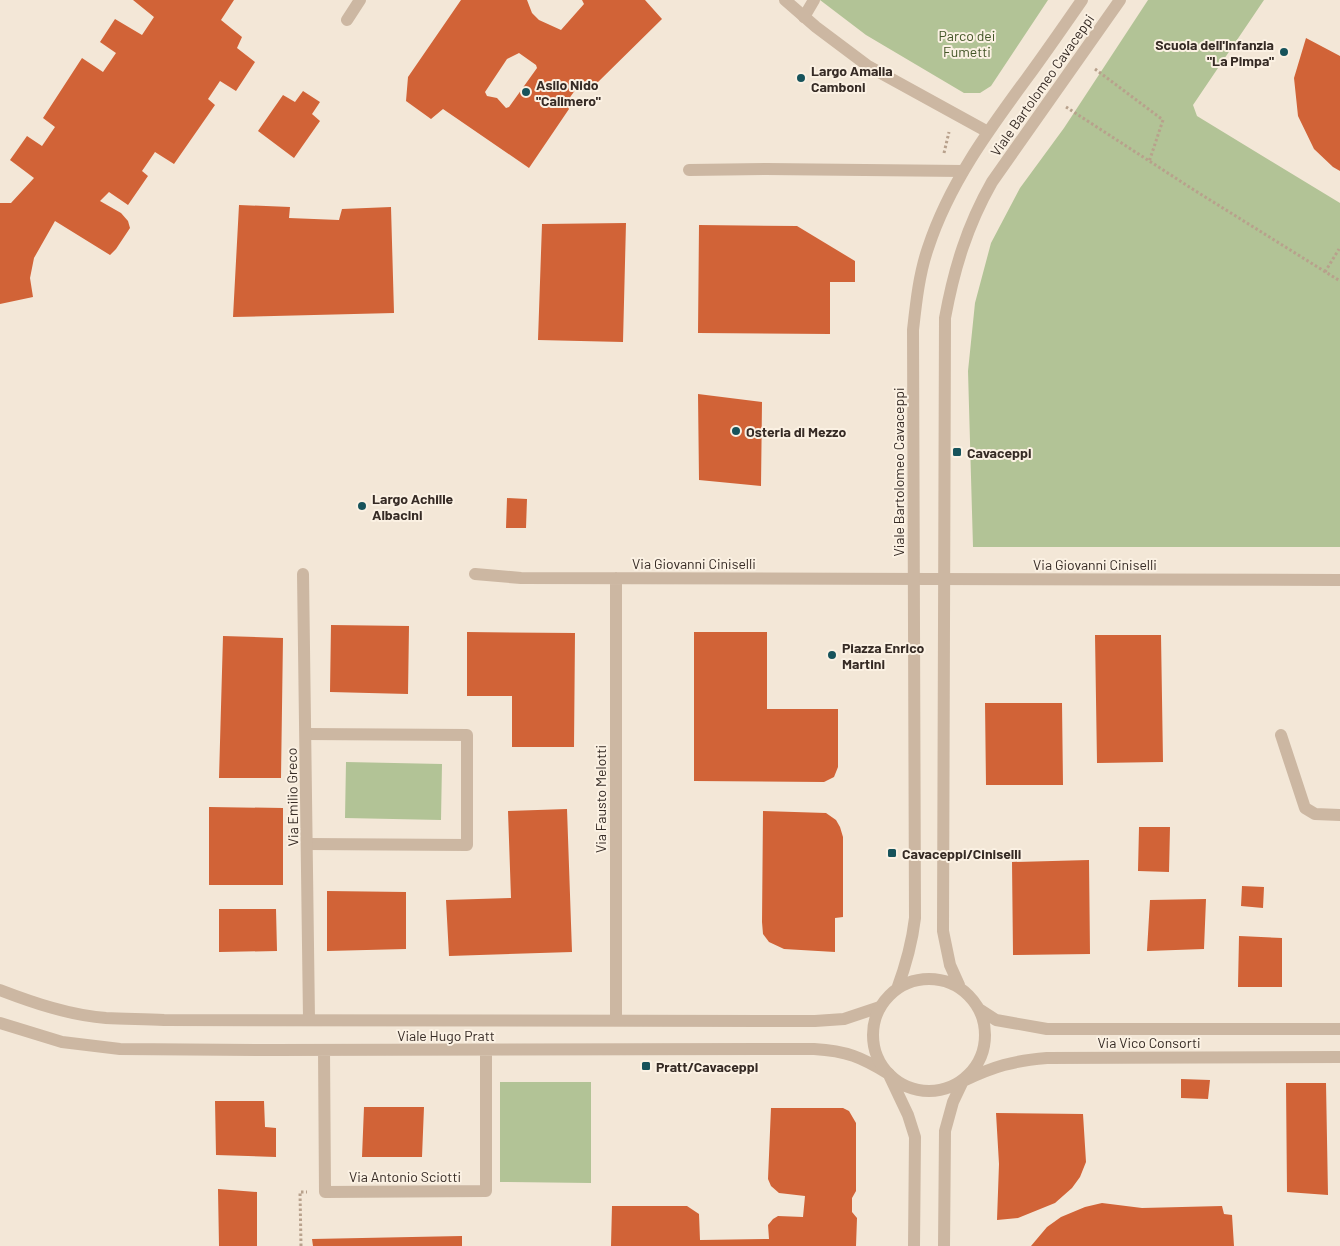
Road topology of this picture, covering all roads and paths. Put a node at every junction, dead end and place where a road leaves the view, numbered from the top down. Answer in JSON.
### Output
{"nodes":[{"id":1,"x":785,"y":0,"type":"edge"},
{"id":2,"x":814,"y":0,"type":"edge"},
{"id":3,"x":1082,"y":0,"type":"edge"},
{"id":4,"x":1120,"y":0,"type":"edge"},
{"id":5,"x":354,"y":2,"type":"edge"},
{"id":6,"x":804,"y":17,"type":"junction"},
{"id":7,"x":346,"y":20,"type":"dead end"},
{"id":8,"x":1080,"y":58,"type":"junction"},
{"id":9,"x":1063,"y":105,"type":"dead end"},
{"id":10,"x":950,"y":129,"type":"dead end"},
{"id":11,"x":988,"y":132,"type":"junction"},
{"id":12,"x":942,"y":158,"type":"dead end"},
{"id":13,"x":1149,"y":162,"type":"junction"},
{"id":14,"x":689,"y":170,"type":"dead end"},
{"id":15,"x":963,"y":171,"type":"junction"},
{"id":16,"x":1339,"y":248,"type":"edge"},
{"id":17,"x":1325,"y":272,"type":"junction"},
{"id":18,"x":1340,"y":281,"type":"edge"},
{"id":19,"x":303,"y":574,"type":"dead end"},
{"id":20,"x":475,"y":574,"type":"dead end"},
{"id":21,"x":616,"y":578,"type":"junction"},
{"id":22,"x":914,"y":580,"type":"junction"},
{"id":23,"x":945,"y":580,"type":"junction"},
{"id":24,"x":1340,"y":580,"type":"edge"},
{"id":25,"x":306,"y":734,"type":"junction"},
{"id":26,"x":1281,"y":735,"type":"dead end"},
{"id":27,"x":1340,"y":815,"type":"edge"},
{"id":28,"x":308,"y":844,"type":"junction"},
{"id":29,"x":959,"y":985,"type":"junction"},
{"id":30,"x":896,"y":989,"type":"junction"},
{"id":31,"x":0,"y":990,"type":"edge"},
{"id":32,"x":880,"y":1007,"type":"junction"},
{"id":33,"x":979,"y":1008,"type":"junction"},
{"id":34,"x":309,"y":1019,"type":"junction"},
{"id":35,"x":616,"y":1019,"type":"junction"},
{"id":36,"x":0,"y":1023,"type":"edge"},
{"id":37,"x":1340,"y":1028,"type":"edge"},
{"id":38,"x":324,"y":1050,"type":"junction"},
{"id":39,"x":486,"y":1050,"type":"junction"},
{"id":40,"x":1340,"y":1057,"type":"edge"},
{"id":41,"x":889,"y":1074,"type":"junction"},
{"id":42,"x":963,"y":1081,"type":"junction"},
{"id":43,"x":325,"y":1192,"type":"junction"},
{"id":44,"x":301,"y":1246,"type":"edge"},
{"id":45,"x":914,"y":1246,"type":"edge"},
{"id":46,"x":944,"y":1246,"type":"edge"}],
"edges":[{"from":1,"to":6,"type":"street"},
{"from":2,"to":6,"type":"street"},
{"from":3,"to":11,"type":"street","name":"Viale Bartolomeo Cavaceppi"},
{"from":4,"to":8,"type":"street","name":"Viale Bartolomeo Cavaceppi"},
{"from":5,"to":7,"type":"street"},
{"from":6,"to":11,"type":"street"},
{"from":8,"to":13,"type":"path"},
{"from":8,"to":23,"type":"street","name":"Viale Bartolomeo Cavaceppi"},
{"from":9,"to":13,"type":"path"},
{"from":10,"to":12,"type":"path"},
{"from":11,"to":15,"type":"street","name":"Viale Bartolomeo Cavaceppi"},
{"from":13,"to":17,"type":"path"},
{"from":14,"to":15,"type":"street"},
{"from":15,"to":22,"type":"street","name":"Viale Bartolomeo Cavaceppi"},
{"from":16,"to":17,"type":"path"},
{"from":17,"to":18,"type":"path"},
{"from":19,"to":25,"type":"street","name":"Via Emilio Greco"},
{"from":20,"to":21,"type":"street","name":"Via Giovanni Ciniselli"},
{"from":21,"to":22,"type":"street","name":"Via Giovanni Ciniselli"},
{"from":21,"to":35,"type":"street","name":"Via Fausto Melotti"},
{"from":22,"to":23,"type":"street"},
{"from":22,"to":30,"type":"street","name":"Viale Bartolomeo Cavaceppi"},
{"from":23,"to":24,"type":"street","name":"Via Giovanni Ciniselli"},
{"from":23,"to":29,"type":"street","name":"Viale Bartolomeo Cavaceppi"},
{"from":25,"to":28,"type":"street","name":"Via Emilio Greco"},
{"from":25,"to":28,"type":"street"},
{"from":26,"to":27,"type":"street"},
{"from":28,"to":34,"type":"street","name":"Via Emilio Greco"},
{"from":29,"to":30,"type":"street"},
{"from":29,"to":33,"type":"street"},
{"from":30,"to":32,"type":"street"},
{"from":31,"to":34,"type":"street","name":"Viale Hugo Pratt"},
{"from":32,"to":35,"type":"street","name":"Viale Hugo Pratt"},
{"from":32,"to":41,"type":"street"},
{"from":33,"to":37,"type":"street","name":"Via Vico Consorti"},
{"from":33,"to":42,"type":"street"},
{"from":34,"to":35,"type":"street","name":"Viale Hugo Pratt"},
{"from":36,"to":38,"type":"street","name":"Viale Hugo Pratt"},
{"from":38,"to":39,"type":"street","name":"Viale Hugo Pratt"},
{"from":38,"to":43,"type":"street"},
{"from":39,"to":41,"type":"street","name":"Viale Hugo Pratt"},
{"from":39,"to":43,"type":"street","name":"Via Antonio Sciotti"},
{"from":40,"to":42,"type":"street","name":"Via Vico Consorti"},
{"from":41,"to":42,"type":"street"},
{"from":41,"to":45,"type":"street"},
{"from":42,"to":46,"type":"street"},
{"from":43,"to":44,"type":"path"}]}
